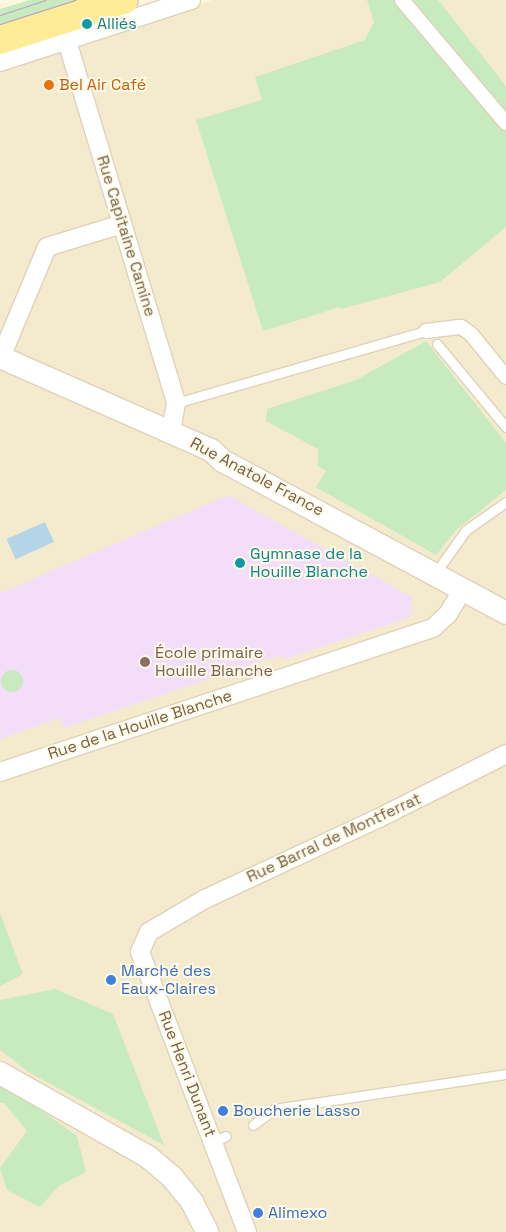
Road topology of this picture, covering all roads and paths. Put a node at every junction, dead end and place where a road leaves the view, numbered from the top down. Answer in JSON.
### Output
{"nodes":[{"id":1,"x":124,"y":0,"type":"edge"},
{"id":2,"x":191,"y":0,"type":"edge"},
{"id":3,"x":402,"y":0,"type":"edge"},
{"id":4,"x":0,"y":40,"type":"edge"},
{"id":5,"x":67,"y":41,"type":"junction"},
{"id":6,"x":0,"y":62,"type":"edge"},
{"id":7,"x":506,"y":123,"type":"edge"},
{"id":8,"x":122,"y":224,"type":"junction"},
{"id":9,"x":426,"y":330,"type":"joint"},
{"id":10,"x":437,"y":344,"type":"dead end"},
{"id":11,"x":0,"y":357,"type":"edge"},
{"id":12,"x":506,"y":377,"type":"edge"},
{"id":13,"x":176,"y":403,"type":"junction"},
{"id":14,"x":506,"y":427,"type":"edge"},
{"id":15,"x":171,"y":432,"type":"junction"},
{"id":16,"x":506,"y":502,"type":"edge"},
{"id":17,"x":434,"y":575,"type":"junction"},
{"id":18,"x":462,"y":590,"type":"junction"},
{"id":19,"x":506,"y":613,"type":"edge"},
{"id":20,"x":506,"y":754,"type":"edge"},
{"id":21,"x":0,"y":772,"type":"edge"},
{"id":22,"x":162,"y":922,"type":"joint"},
{"id":23,"x":0,"y":1074,"type":"edge"},
{"id":24,"x":506,"y":1074,"type":"edge"},
{"id":25,"x":253,"y":1125,"type":"dead end"},
{"id":26,"x":207,"y":1232,"type":"edge"},
{"id":27,"x":247,"y":1232,"type":"edge"}],
"edges":[{"from":1,"to":4,"type":"main road"},
{"from":2,"to":5,"type":"street"},
{"from":3,"to":7,"type":"street"},
{"from":5,"to":6,"type":"street"},
{"from":5,"to":8,"type":"street","name":"Rue Capitaine Camine"},
{"from":8,"to":11,"type":"street"},
{"from":8,"to":13,"type":"street","name":"Rue Capitaine Camine"},
{"from":9,"to":12,"type":"street"},
{"from":9,"to":13,"type":"lane"},
{"from":10,"to":14,"type":"lane"},
{"from":11,"to":15,"type":"street","name":"Rue Anatole France"},
{"from":13,"to":15,"type":"street","name":"Rue Capitaine Camine"},
{"from":15,"to":17,"type":"street","name":"Rue Anatole France"},
{"from":16,"to":17,"type":"lane"},
{"from":17,"to":18,"type":"street","name":"Rue Anatole France"},
{"from":18,"to":19,"type":"street","name":"Rue Anatole France"},
{"from":18,"to":21,"type":"street","name":"Rue de la Houille Blanche"},
{"from":20,"to":22,"type":"street","name":"Rue Barral de Montferrat"},
{"from":22,"to":27,"type":"street","name":"Rue Henri Dunant"},
{"from":23,"to":26,"type":"street"},
{"from":24,"to":25,"type":"lane"}]}
